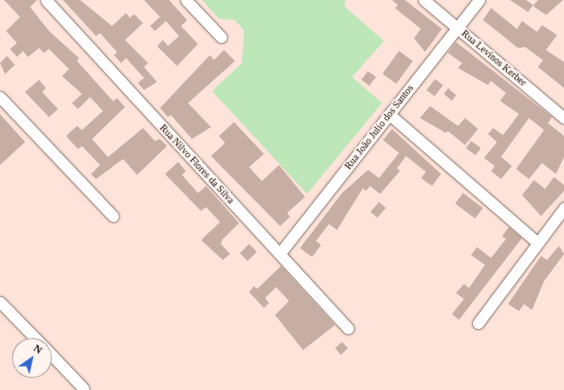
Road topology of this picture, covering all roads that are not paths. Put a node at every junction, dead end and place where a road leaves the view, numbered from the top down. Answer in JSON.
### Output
{"nodes":[{"id":1,"x":46,"y":0,"type":"edge"},
{"id":2,"x":186,"y":0,"type":"edge"},
{"id":3,"x":424,"y":0,"type":"edge"},
{"id":4,"x":478,"y":0,"type":"edge"},
{"id":5,"x":458,"y":27,"type":"junction"},
{"id":6,"x":221,"y":37,"type":"dead end"},
{"id":7,"x":0,"y":97,"type":"edge"},
{"id":8,"x":389,"y":114,"type":"junction"},
{"id":9,"x":564,"y":118,"type":"edge"},
{"id":10,"x":564,"y":208,"type":"edge"},
{"id":11,"x":113,"y":216,"type":"dead end"},
{"id":12,"x":537,"y":242,"type":"junction"},
{"id":13,"x":280,"y":253,"type":"junction"},
{"id":14,"x":0,"y":302,"type":"edge"},
{"id":15,"x":478,"y":323,"type":"dead end"},
{"id":16,"x":348,"y":328,"type":"dead end"},
{"id":17,"x":34,"y":338,"type":"edge"},
{"id":18,"x":52,"y":356,"type":"edge"},
{"id":19,"x":83,"y":388,"type":"dead end"}],
"edges":[{"from":1,"to":13,"type":"street","name":"Rua Nilvo Flores da Silva"},
{"from":2,"to":6,"type":"street"},
{"from":3,"to":5,"type":"street","name":"Rua Levinos Kerber"},
{"from":4,"to":5,"type":"street","name":"Rua João Julio dos Santos"},
{"from":5,"to":8,"type":"street","name":"Rua João Julio dos Santos"},
{"from":5,"to":9,"type":"street","name":"Rua Levinos Kerber"},
{"from":7,"to":11,"type":"street"},
{"from":8,"to":12,"type":"street"},
{"from":8,"to":13,"type":"street","name":"Rua João Julio dos Santos"},
{"from":10,"to":12,"type":"street"},
{"from":12,"to":15,"type":"street"},
{"from":13,"to":16,"type":"street","name":"Rua Nilvo Flores da Silva"},
{"from":14,"to":17,"type":"street"},
{"from":18,"to":19,"type":"street"}]}
